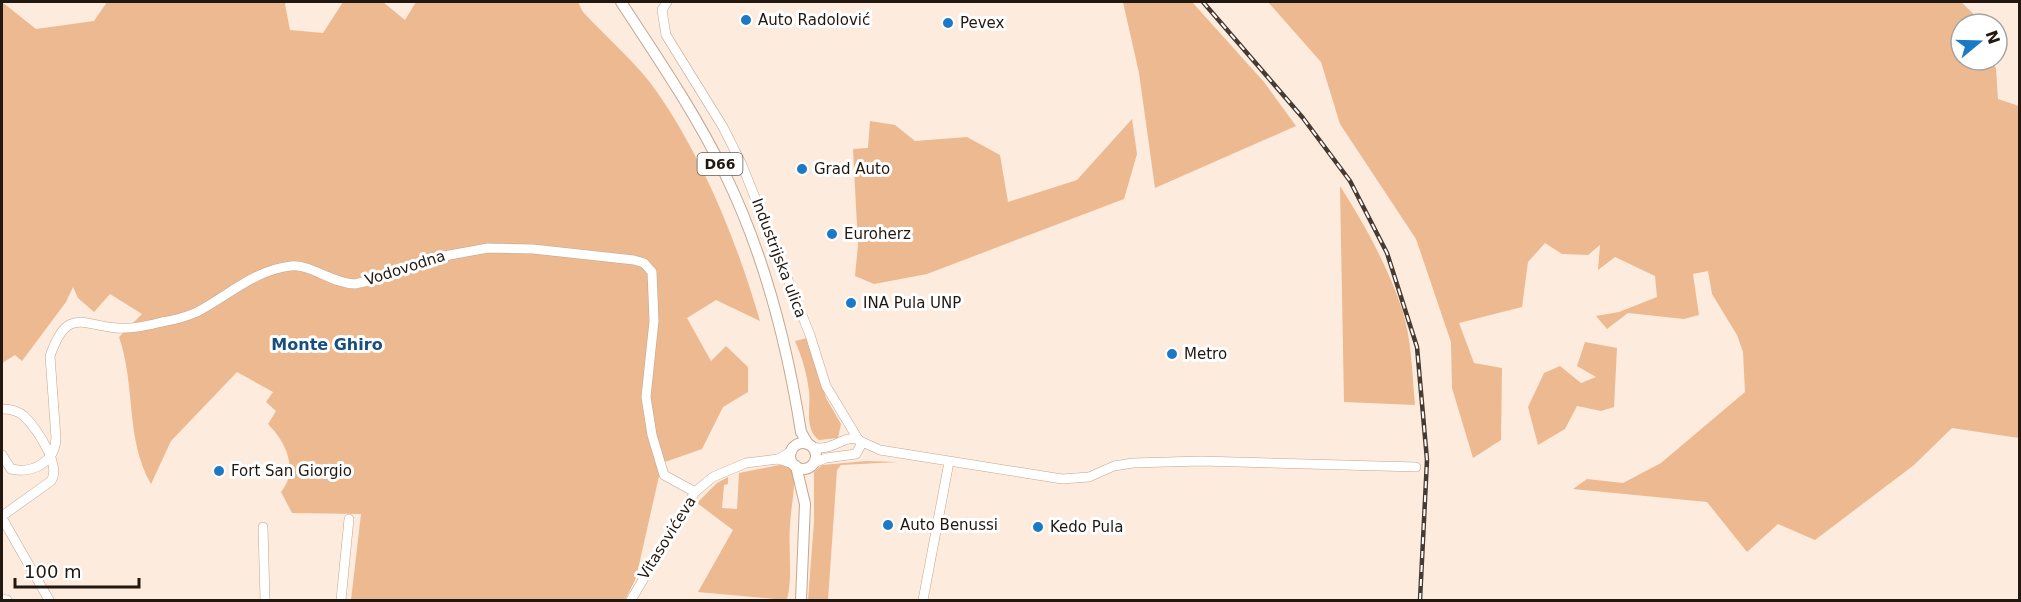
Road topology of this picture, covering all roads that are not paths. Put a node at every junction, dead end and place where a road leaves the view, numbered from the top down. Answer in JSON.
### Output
{"nodes":[{"id":1,"x":621,"y":2,"type":"edge"},
{"id":2,"x":667,"y":2,"type":"edge"},
{"id":3,"x":2,"y":410,"type":"edge"},
{"id":4,"x":845,"y":422,"type":"junction"},
{"id":5,"x":801,"y":432,"type":"junction"},
{"id":6,"x":847,"y":439,"type":"junction"},
{"id":7,"x":859,"y":440,"type":"junction"},
{"id":8,"x":810,"y":445,"type":"junction"},
{"id":9,"x":793,"y":449,"type":"junction"},
{"id":10,"x":880,"y":450,"type":"junction"},
{"id":11,"x":856,"y":454,"type":"junction"},
{"id":12,"x":2,"y":455,"type":"edge"},
{"id":13,"x":51,"y":456,"type":"junction"},
{"id":14,"x":778,"y":459,"type":"junction"},
{"id":15,"x":949,"y":462,"type":"junction"},
{"id":16,"x":794,"y":465,"type":"junction"},
{"id":17,"x":813,"y":465,"type":"junction"},
{"id":18,"x":1416,"y":467,"type":"dead end"},
{"id":19,"x":695,"y":492,"type":"junction"},
{"id":20,"x":805,"y":504,"type":"junction"},
{"id":21,"x":2,"y":517,"type":"edge"},
{"id":22,"x":349,"y":519,"type":"dead end"},
{"id":23,"x":263,"y":527,"type":"dead end"},
{"id":24,"x":2,"y":599,"type":"edge"},
{"id":25,"x":7,"y":600,"type":"edge"},
{"id":26,"x":49,"y":600,"type":"edge"},
{"id":27,"x":265,"y":600,"type":"edge"},
{"id":28,"x":341,"y":600,"type":"edge"},
{"id":29,"x":631,"y":600,"type":"edge"},
{"id":30,"x":801,"y":600,"type":"edge"},
{"id":31,"x":923,"y":600,"type":"edge"}],
"edges":[{"from":1,"to":5,"type":"main road","number":"D66"},
{"from":2,"to":4,"type":"street","name":"Industrijska ulica"},
{"from":3,"to":13,"type":"street"},
{"from":4,"to":6,"type":"street","name":"Industrijska ulica"},
{"from":4,"to":7,"type":"street","name":"Industrijska ulica"},
{"from":5,"to":8,"type":"main road","number":"D66"},
{"from":5,"to":9,"type":"main road","number":"D66"},
{"from":6,"to":7,"type":"street"},
{"from":6,"to":8,"type":"street"},
{"from":7,"to":10,"type":"street","name":"Industrijska ulica"},
{"from":7,"to":11,"type":"street"},
{"from":8,"to":9,"type":"main road"},
{"from":8,"to":17,"type":"main road","number":"D66"},
{"from":9,"to":14,"type":"street","name":"Vitasovićeva"},
{"from":9,"to":16,"type":"main road","number":"D66"},
{"from":10,"to":11,"type":"street","name":"Industrijska ulica"},
{"from":10,"to":15,"type":"street","name":"Industrijska ulica"},
{"from":11,"to":17,"type":"street","name":"Industrijska ulica"},
{"from":12,"to":13,"type":"street"},
{"from":13,"to":19,"type":"street","name":"Vodovodna"},
{"from":13,"to":21,"type":"street"},
{"from":14,"to":16,"type":"street","name":"Vitasovićeva"},
{"from":14,"to":19,"type":"street","name":"Vitasovićeva"},
{"from":15,"to":18,"type":"street","name":"Industrijska ulica"},
{"from":15,"to":31,"type":"street"},
{"from":16,"to":17,"type":"main road"},
{"from":16,"to":20,"type":"main road","number":"D66"},
{"from":17,"to":20,"type":"main road","number":"D66"},
{"from":19,"to":29,"type":"street","name":"Vitasovićeva"},
{"from":20,"to":30,"type":"main road","number":"D66"},
{"from":21,"to":26,"type":"street"},
{"from":22,"to":28,"type":"street"},
{"from":23,"to":27,"type":"street"},
{"from":24,"to":25,"type":"street"}]}
